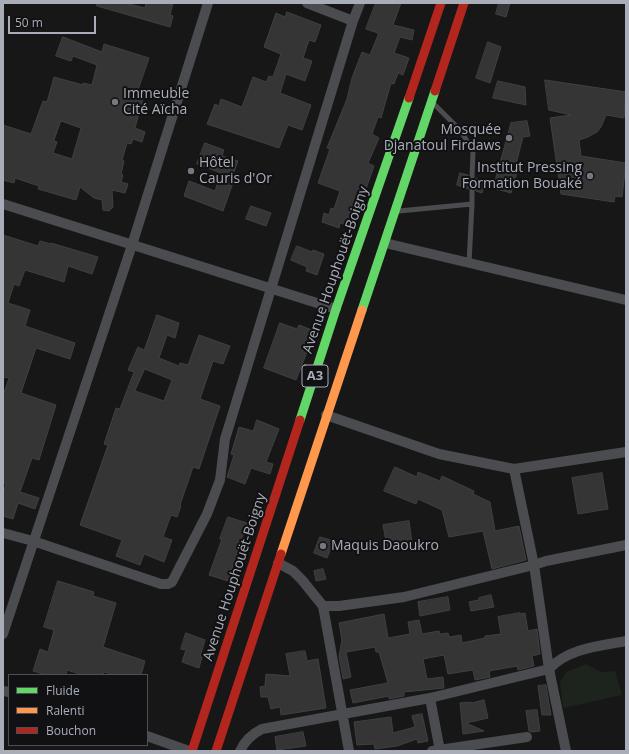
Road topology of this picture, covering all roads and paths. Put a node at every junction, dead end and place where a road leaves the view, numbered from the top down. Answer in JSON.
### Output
{"nodes":[{"id":1,"x":208,"y":3,"type":"edge"},
{"id":2,"x":308,"y":3,"type":"edge"},
{"id":3,"x":360,"y":3,"type":"edge"},
{"id":4,"x":440,"y":3,"type":"edge"},
{"id":5,"x":464,"y":3,"type":"edge"},
{"id":6,"x":353,"y":21,"type":"junction"},
{"id":7,"x":431,"y":100,"type":"junction"},
{"id":8,"x":472,"y":177,"type":"dead end"},
{"id":9,"x":472,"y":190,"type":"dead end"},
{"id":10,"x":3,"y":204,"type":"edge"},
{"id":11,"x":472,"y":204,"type":"junction"},
{"id":12,"x":395,"y":212,"type":"junction"},
{"id":13,"x":385,"y":243,"type":"junction"},
{"id":14,"x":132,"y":245,"type":"junction"},
{"id":15,"x":468,"y":263,"type":"junction"},
{"id":16,"x":271,"y":288,"type":"junction"},
{"id":17,"x":626,"y":300,"type":"edge"},
{"id":18,"x":336,"y":309,"type":"junction"},
{"id":19,"x":326,"y":415,"type":"junction"},
{"id":20,"x":626,"y":452,"type":"edge"},
{"id":21,"x":514,"y":469,"type":"junction"},
{"id":22,"x":3,"y":533,"type":"edge"},
{"id":23,"x":33,"y":541,"type":"junction"},
{"id":24,"x":626,"y":545,"type":"edge"},
{"id":25,"x":278,"y":563,"type":"junction"},
{"id":26,"x":534,"y":565,"type":"junction"},
{"id":27,"x":323,"y":606,"type":"junction"},
{"id":28,"x":3,"y":634,"type":"edge"},
{"id":29,"x":626,"y":641,"type":"edge"},
{"id":30,"x":549,"y":669,"type":"junction"},
{"id":31,"x":430,"y":698,"type":"junction"},
{"id":32,"x":343,"y":715,"type":"junction"},
{"id":33,"x":148,"y":736,"type":"edge"},
{"id":34,"x":527,"y":737,"type":"dead end"},
{"id":35,"x":191,"y":751,"type":"edge"},
{"id":36,"x":216,"y":751,"type":"edge"},
{"id":37,"x":240,"y":751,"type":"edge"},
{"id":38,"x":349,"y":751,"type":"edge"},
{"id":39,"x":437,"y":751,"type":"edge"},
{"id":40,"x":566,"y":751,"type":"edge"}],
"edges":[{"from":1,"to":14,"type":"street"},
{"from":2,"to":6,"type":"street"},
{"from":3,"to":6,"type":"street"},
{"from":4,"to":18,"type":"highway","name":"Avenue Houphouët-Boigny","number":"A3"},
{"from":5,"to":7,"type":"highway","number":"A3"},
{"from":6,"to":16,"type":"street"},
{"from":7,"to":8,"type":"lane"},
{"from":7,"to":12,"type":"highway","number":"A3"},
{"from":9,"to":11,"type":"lane"},
{"from":10,"to":14,"type":"street"},
{"from":11,"to":12,"type":"lane"},
{"from":11,"to":15,"type":"lane"},
{"from":12,"to":13,"type":"highway","number":"A3"},
{"from":13,"to":15,"type":"street"},
{"from":13,"to":19,"type":"highway","number":"A3"},
{"from":14,"to":16,"type":"street"},
{"from":14,"to":23,"type":"street"},
{"from":15,"to":17,"type":"street"},
{"from":16,"to":18,"type":"street"},
{"from":16,"to":23,"type":"street"},
{"from":18,"to":35,"type":"highway","name":"Avenue Houphouët-Boigny","number":"A3"},
{"from":19,"to":21,"type":"street"},
{"from":19,"to":25,"type":"highway","number":"A3"},
{"from":20,"to":21,"type":"street"},
{"from":21,"to":26,"type":"street"},
{"from":22,"to":23,"type":"street"},
{"from":23,"to":28,"type":"street"},
{"from":24,"to":26,"type":"street"},
{"from":25,"to":27,"type":"street"},
{"from":25,"to":36,"type":"highway","number":"A3"},
{"from":26,"to":27,"type":"street"},
{"from":26,"to":30,"type":"street"},
{"from":27,"to":32,"type":"street"},
{"from":29,"to":30,"type":"street"},
{"from":30,"to":31,"type":"street"},
{"from":30,"to":40,"type":"street"},
{"from":31,"to":32,"type":"street"},
{"from":31,"to":39,"type":"street"},
{"from":32,"to":37,"type":"street"},
{"from":32,"to":38,"type":"street"},
{"from":33,"to":35,"type":"street"},
{"from":34,"to":39,"type":"street"}]}
